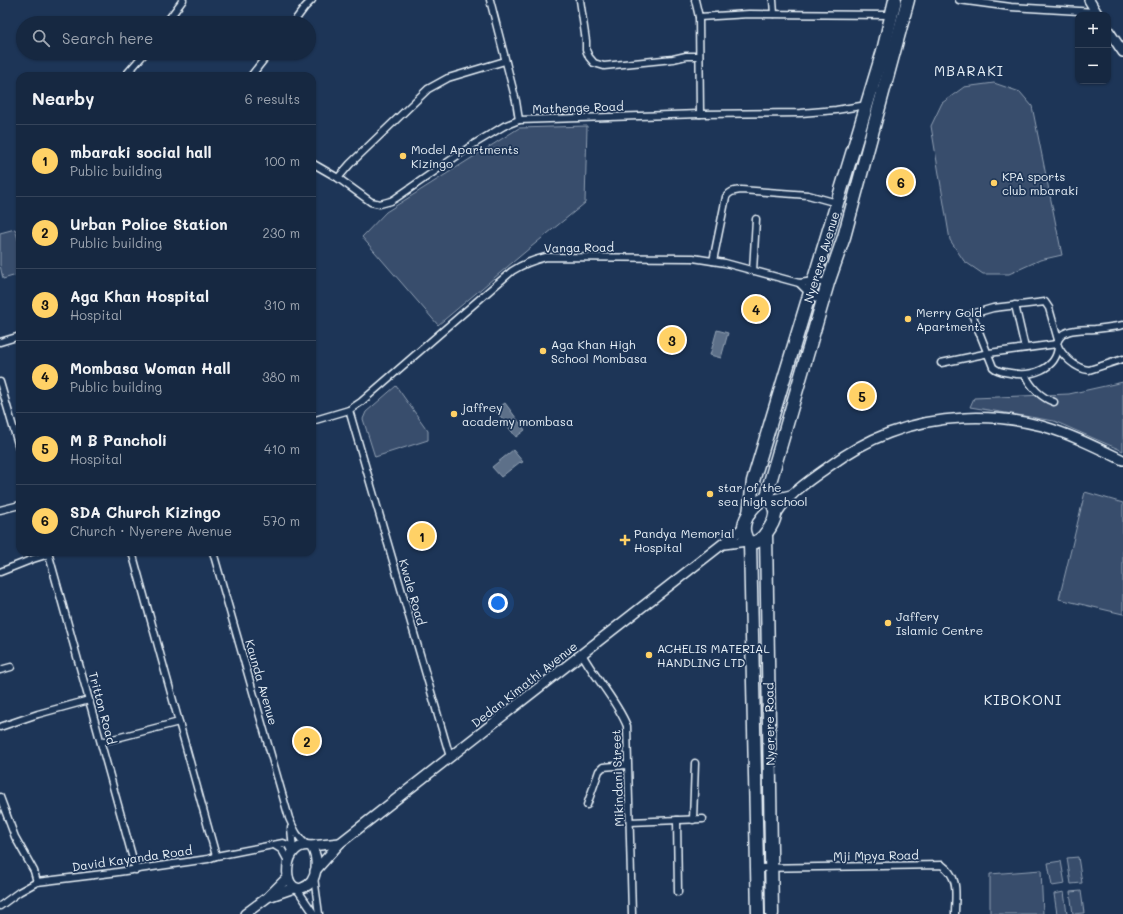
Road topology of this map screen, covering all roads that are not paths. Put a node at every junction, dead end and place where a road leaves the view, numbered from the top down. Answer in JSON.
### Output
{"nodes":[{"id":1,"x":183,"y":0,"type":"edge"},
{"id":2,"x":312,"y":0,"type":"edge"},
{"id":3,"x":490,"y":0,"type":"edge"},
{"id":4,"x":580,"y":0,"type":"edge"},
{"id":5,"x":695,"y":0,"type":"edge"},
{"id":6,"x":773,"y":0,"type":"edge"},
{"id":7,"x":895,"y":0,"type":"edge"},
{"id":8,"x":908,"y":0,"type":"edge"},
{"id":9,"x":959,"y":0,"type":"edge"},
{"id":10,"x":1088,"y":0,"type":"edge"},
{"id":11,"x":1075,"y":12,"type":"edge"},
{"id":12,"x":1096,"y":12,"type":"edge"},
{"id":13,"x":774,"y":14,"type":"junction"},
{"id":14,"x":892,"y":15,"type":"junction"},
{"id":15,"x":171,"y":16,"type":"edge"},
{"id":16,"x":297,"y":16,"type":"edge"},
{"id":17,"x":699,"y":17,"type":"junction"},
{"id":18,"x":904,"y":17,"type":"junction"},
{"id":19,"x":1111,"y":34,"type":"edge"},
{"id":20,"x":1123,"y":52,"type":"edge"},
{"id":21,"x":700,"y":56,"type":"junction"},
{"id":22,"x":139,"y":60,"type":"edge"},
{"id":23,"x":264,"y":60,"type":"edge"},
{"id":24,"x":506,"y":61,"type":"junction"},
{"id":25,"x":128,"y":72,"type":"edge"},
{"id":26,"x":254,"y":72,"type":"edge"},
{"id":27,"x":880,"y":102,"type":"junction"},
{"id":28,"x":866,"y":105,"type":"junction"},
{"id":29,"x":700,"y":114,"type":"junction"},
{"id":30,"x":519,"y":120,"type":"junction"},
{"id":31,"x":861,"y":122,"type":"junction"},
{"id":32,"x":316,"y":166,"type":"edge"},
{"id":33,"x":338,"y":178,"type":"junction"},
{"id":34,"x":837,"y":203,"type":"junction"},
{"id":35,"x":756,"y":219,"type":"dead end"},
{"id":36,"x":844,"y":237,"type":"junction"},
{"id":37,"x":713,"y":261,"type":"junction"},
{"id":38,"x":753,"y":271,"type":"junction"},
{"id":39,"x":814,"y":281,"type":"junction"},
{"id":40,"x":828,"y":283,"type":"junction"},
{"id":41,"x":799,"y":284,"type":"junction"},
{"id":42,"x":809,"y":295,"type":"junction"},
{"id":43,"x":822,"y":300,"type":"junction"},
{"id":44,"x":1015,"y":305,"type":"junction"},
{"id":45,"x":800,"y":325,"type":"junction"},
{"id":46,"x":1123,"y":325,"type":"edge"},
{"id":47,"x":814,"y":329,"type":"junction"},
{"id":48,"x":16,"y":337,"type":"edge"},
{"id":49,"x":0,"y":342,"type":"edge"},
{"id":50,"x":1058,"y":343,"type":"junction"},
{"id":51,"x":1025,"y":348,"type":"junction"},
{"id":52,"x":989,"y":353,"type":"junction"},
{"id":53,"x":1123,"y":359,"type":"edge"},
{"id":54,"x":941,"y":363,"type":"dead end"},
{"id":55,"x":1026,"y":375,"type":"junction"},
{"id":56,"x":0,"y":382,"type":"edge"},
{"id":57,"x":1054,"y":402,"type":"dead end"},
{"id":58,"x":349,"y":410,"type":"junction"},
{"id":59,"x":775,"y":410,"type":"junction"},
{"id":60,"x":790,"y":412,"type":"junction"},
{"id":61,"x":316,"y":420,"type":"edge"},
{"id":62,"x":16,"y":436,"type":"edge"},
{"id":63,"x":1123,"y":460,"type":"edge"},
{"id":64,"x":791,"y":495,"type":"junction"},
{"id":65,"x":769,"y":500,"type":"junction"},
{"id":66,"x":16,"y":506,"type":"edge"},
{"id":67,"x":0,"y":510,"type":"edge"},
{"id":68,"x":749,"y":514,"type":"junction"},
{"id":69,"x":775,"y":516,"type":"junction"},
{"id":70,"x":743,"y":528,"type":"junction"},
{"id":71,"x":766,"y":533,"type":"junction"},
{"id":72,"x":749,"y":541,"type":"junction"},
{"id":73,"x":723,"y":544,"type":"junction"},
{"id":74,"x":40,"y":556,"type":"edge"},
{"id":75,"x":49,"y":556,"type":"edge"},
{"id":76,"x":133,"y":556,"type":"edge"},
{"id":77,"x":214,"y":556,"type":"edge"},
{"id":78,"x":0,"y":572,"type":"edge"},
{"id":79,"x":582,"y":654,"type":"junction"},
{"id":80,"x":11,"y":667,"type":"dead end"},
{"id":81,"x":0,"y":670,"type":"edge"},
{"id":82,"x":753,"y":676,"type":"junction"},
{"id":83,"x":768,"y":676,"type":"junction"},
{"id":84,"x":753,"y":694,"type":"junction"},
{"id":85,"x":769,"y":695,"type":"junction"},
{"id":86,"x":89,"y":700,"type":"junction"},
{"id":87,"x":179,"y":722,"type":"junction"},
{"id":88,"x":0,"y":726,"type":"edge"},
{"id":89,"x":101,"y":742,"type":"junction"},
{"id":90,"x":450,"y":758,"type":"junction"},
{"id":91,"x":695,"y":763,"type":"dead end"},
{"id":92,"x":627,"y":765,"type":"junction"},
{"id":93,"x":0,"y":797,"type":"edge"},
{"id":94,"x":587,"y":805,"type":"dead end"},
{"id":95,"x":289,"y":818,"type":"junction"},
{"id":96,"x":703,"y":819,"type":"dead end"},
{"id":97,"x":676,"y":820,"type":"junction"},
{"id":98,"x":693,"y":820,"type":"junction"},
{"id":99,"x":630,"y":822,"type":"junction"},
{"id":100,"x":340,"y":843,"type":"junction"},
{"id":101,"x":309,"y":845,"type":"junction"},
{"id":102,"x":291,"y":855,"type":"junction"},
{"id":103,"x":216,"y":856,"type":"junction"},
{"id":104,"x":757,"y":868,"type":"junction"},
{"id":105,"x":772,"y":868,"type":"junction"},
{"id":106,"x":136,"y":870,"type":"junction"},
{"id":107,"x":315,"y":874,"type":"junction"},
{"id":108,"x":288,"y":877,"type":"junction"},
{"id":109,"x":37,"y":882,"type":"junction"},
{"id":110,"x":295,"y":888,"type":"junction"},
{"id":111,"x":678,"y":892,"type":"dead end"},
{"id":112,"x":268,"y":897,"type":"junction"},
{"id":113,"x":0,"y":906,"type":"edge"},
{"id":114,"x":245,"y":914,"type":"edge"},
{"id":115,"x":314,"y":914,"type":"edge"},
{"id":116,"x":319,"y":914,"type":"edge"},
{"id":117,"x":632,"y":914,"type":"edge"},
{"id":118,"x":758,"y":914,"type":"edge"},
{"id":119,"x":772,"y":914,"type":"edge"},
{"id":120,"x":955,"y":914,"type":"edge"}],
"edges":[{"from":1,"to":15,"type":"street"},
{"from":2,"to":16,"type":"street"},
{"from":3,"to":24,"type":"street"},
{"from":4,"to":21,"type":"street"},
{"from":5,"to":17,"type":"street"},
{"from":6,"to":13,"type":"street"},
{"from":7,"to":14,"type":"highway","name":"Nyerere Avenue"},
{"from":8,"to":18,"type":"highway","name":"Nyerere Avenue"},
{"from":9,"to":11,"type":"street"},
{"from":10,"to":12,"type":"street"},
{"from":13,"to":14,"type":"street"},
{"from":13,"to":17,"type":"street"},
{"from":14,"to":18,"type":"street"},
{"from":14,"to":28,"type":"highway","name":"Nyerere Avenue"},
{"from":17,"to":21,"type":"street"},
{"from":18,"to":27,"type":"highway","name":"Nyerere Avenue"},
{"from":19,"to":20,"type":"street"},
{"from":21,"to":29,"type":"street"},
{"from":22,"to":25,"type":"street"},
{"from":23,"to":26,"type":"street"},
{"from":24,"to":30,"type":"street"},
{"from":24,"to":33,"type":"street"},
{"from":27,"to":28,"type":"street","name":"Mathenge Road"},
{"from":27,"to":36,"type":"highway","name":"Nyerere Avenue"},
{"from":28,"to":29,"type":"street","name":"Mathenge Road"},
{"from":28,"to":31,"type":"highway","name":"Nyerere Avenue"},
{"from":29,"to":30,"type":"street","name":"Mathenge Road"},
{"from":30,"to":33,"type":"street","name":"Mathenge Road"},
{"from":31,"to":34,"type":"highway","name":"Nyerere Avenue"},
{"from":31,"to":36,"type":"highway"},
{"from":32,"to":33,"type":"street","name":"Mathenge Road"},
{"from":34,"to":37,"type":"street"},
{"from":34,"to":39,"type":"highway","name":"Nyerere Avenue"},
{"from":35,"to":38,"type":"street"},
{"from":36,"to":40,"type":"highway","name":"Nyerere Avenue"},
{"from":37,"to":38,"type":"street","name":"Vanga Road"},
{"from":37,"to":58,"type":"street","name":"Vanga Road"},
{"from":38,"to":41,"type":"street","name":"Vanga Road"},
{"from":39,"to":40,"type":"street","name":"Vanga Road"},
{"from":39,"to":41,"type":"street","name":"Vanga Road"},
{"from":39,"to":42,"type":"highway","name":"Nyerere Avenue"},
{"from":40,"to":43,"type":"highway","name":"Nyerere Avenue"},
{"from":41,"to":42,"type":"street"},
{"from":42,"to":43,"type":"street"},
{"from":42,"to":45,"type":"highway","name":"Nyerere Avenue"},
{"from":43,"to":47,"type":"highway","name":"Nyerere Avenue"},
{"from":44,"to":50,"type":"street"},
{"from":44,"to":51,"type":"street"},
{"from":44,"to":52,"type":"street"},
{"from":45,"to":47,"type":"highway"},
{"from":45,"to":59,"type":"highway","name":"Nyerere Avenue"},
{"from":46,"to":50,"type":"street"},
{"from":47,"to":60,"type":"highway","name":"Nyerere Avenue"},
{"from":48,"to":49,"type":"street"},
{"from":50,"to":51,"type":"street"},
{"from":50,"to":53,"type":"street"},
{"from":50,"to":55,"type":"street"},
{"from":51,"to":52,"type":"street"},
{"from":52,"to":54,"type":"street"},
{"from":52,"to":55,"type":"street"},
{"from":55,"to":57,"type":"street"},
{"from":56,"to":62,"type":"street"},
{"from":58,"to":61,"type":"street","name":"Vanga Road"},
{"from":58,"to":90,"type":"street","name":"Kwale Road"},
{"from":59,"to":60,"type":"highway"},
{"from":59,"to":68,"type":"highway","name":"Nyerere Avenue"},
{"from":60,"to":65,"type":"highway","name":"Nyerere Avenue"},
{"from":63,"to":64,"type":"street"},
{"from":64,"to":65,"type":"street"},
{"from":64,"to":69,"type":"street"},
{"from":65,"to":68,"type":"highway"},
{"from":65,"to":69,"type":"highway"},
{"from":66,"to":67,"type":"street"},
{"from":68,"to":70,"type":"highway"},
{"from":69,"to":71,"type":"highway"},
{"from":70,"to":72,"type":"highway","name":"Nyerere Road"},
{"from":70,"to":73,"type":"street","name":"Dedan Kimathi Avenue"},
{"from":71,"to":72,"type":"highway"},
{"from":71,"to":83,"type":"highway","name":"Nyerere Road"},
{"from":72,"to":73,"type":"street","name":"Dedan Kimathi Avenue"},
{"from":72,"to":82,"type":"highway","name":"Nyerere Road"},
{"from":73,"to":79,"type":"street","name":"Dedan Kimathi Avenue"},
{"from":74,"to":78,"type":"street"},
{"from":75,"to":86,"type":"street","name":"Tritton Road"},
{"from":76,"to":87,"type":"street"},
{"from":77,"to":95,"type":"street","name":"Kaunda Avenue"},
{"from":79,"to":90,"type":"street","name":"Dedan Kimathi Avenue"},
{"from":79,"to":92,"type":"street","name":"Mikindani Street"},
{"from":80,"to":81,"type":"street"},
{"from":82,"to":83,"type":"highway"},
{"from":82,"to":84,"type":"highway","name":"Nyerere Road"},
{"from":83,"to":85,"type":"highway","name":"Nyerere Road"},
{"from":84,"to":85,"type":"highway"},
{"from":84,"to":104,"type":"highway","name":"Nyerere Road"},
{"from":85,"to":105,"type":"highway","name":"Nyerere Road"},
{"from":86,"to":88,"type":"street"},
{"from":86,"to":89,"type":"street","name":"Tritton Road"},
{"from":87,"to":89,"type":"street"},
{"from":87,"to":103,"type":"street"},
{"from":89,"to":106,"type":"street","name":"Tritton Road"},
{"from":90,"to":100,"type":"street","name":"Dedan Kimathi Avenue"},
{"from":91,"to":98,"type":"street"},
{"from":92,"to":94,"type":"street"},
{"from":92,"to":99,"type":"street","name":"Mikindani Street"},
{"from":93,"to":109,"type":"street"},
{"from":95,"to":101,"type":"street"},
{"from":95,"to":102,"type":"street"},
{"from":96,"to":98,"type":"street"},
{"from":97,"to":98,"type":"street"},
{"from":97,"to":99,"type":"street"},
{"from":97,"to":111,"type":"street"},
{"from":99,"to":117,"type":"street","name":"Mikindani Street"},
{"from":100,"to":101,"type":"street"},
{"from":100,"to":107,"type":"street","name":"Dedan Kimathi Avenue"},
{"from":101,"to":102,"type":"street"},
{"from":101,"to":107,"type":"street"},
{"from":102,"to":103,"type":"street","name":"David Kayanda Road"},
{"from":102,"to":108,"type":"street"},
{"from":103,"to":106,"type":"street","name":"David Kayanda Road"},
{"from":104,"to":105,"type":"street","name":"Mji Mpya Road"},
{"from":104,"to":118,"type":"highway","name":"Nyerere Road"},
{"from":105,"to":119,"type":"highway","name":"Nyerere Road"},
{"from":105,"to":120,"type":"street","name":"Mji Mpya Road"},
{"from":106,"to":109,"type":"street","name":"David Kayanda Road"},
{"from":107,"to":110,"type":"street"},
{"from":107,"to":116,"type":"street"},
{"from":108,"to":110,"type":"street"},
{"from":108,"to":112,"type":"street"},
{"from":109,"to":113,"type":"street","name":"David Kayanda Road"},
{"from":110,"to":112,"type":"street"},
{"from":110,"to":115,"type":"street"},
{"from":112,"to":114,"type":"street"}]}
